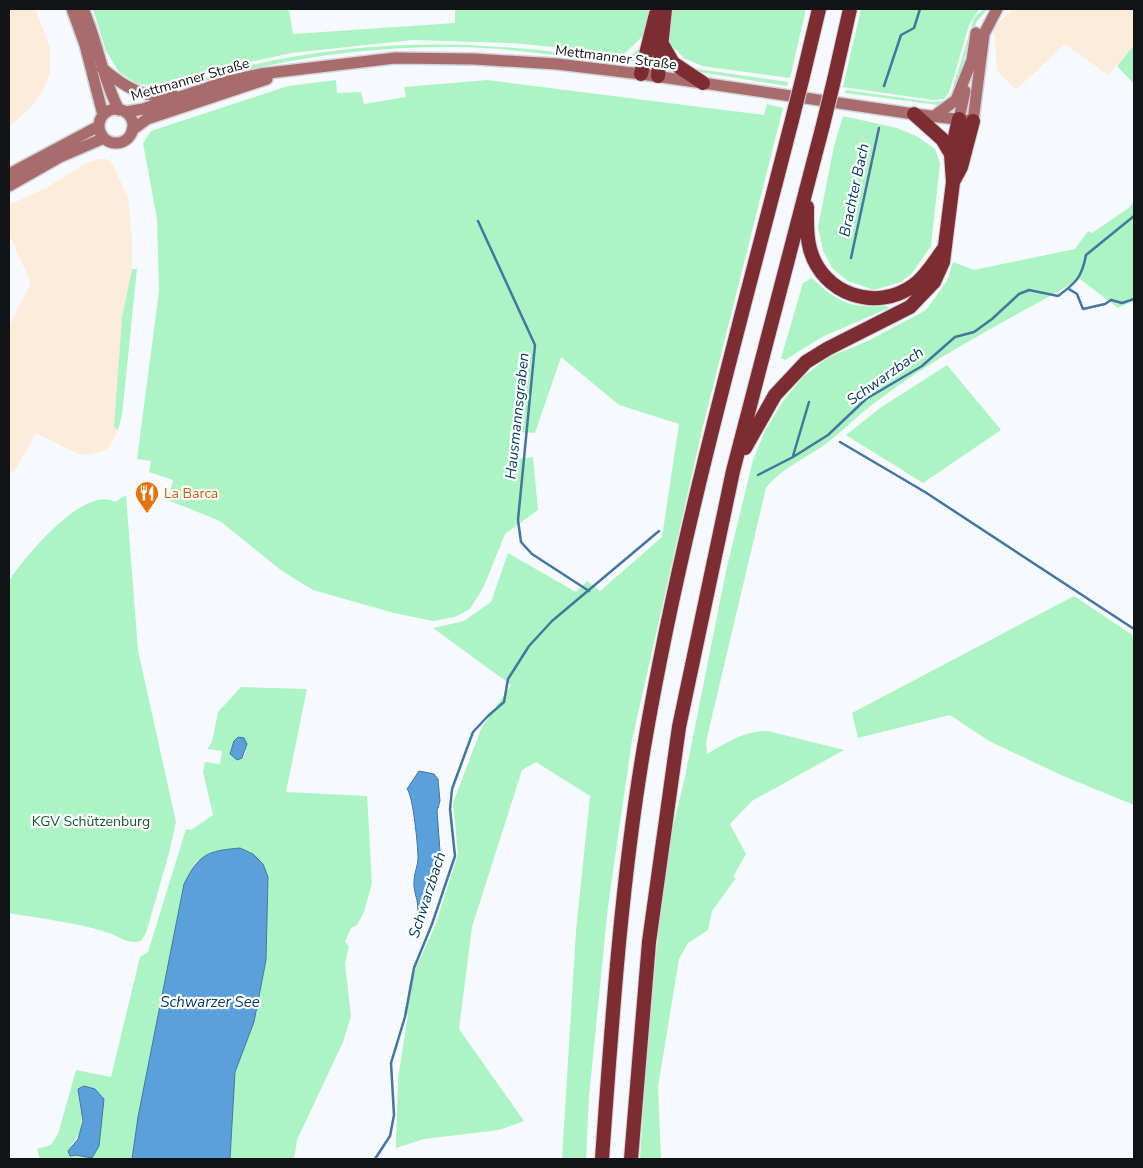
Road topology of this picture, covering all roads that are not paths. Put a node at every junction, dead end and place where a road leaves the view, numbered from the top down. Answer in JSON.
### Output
{"nodes":[{"id":1,"x":72,"y":9,"type":"edge"},
{"id":2,"x":83,"y":9,"type":"edge"},
{"id":3,"x":657,"y":9,"type":"edge"},
{"id":4,"x":665,"y":9,"type":"edge"},
{"id":5,"x":810,"y":9,"type":"edge"},
{"id":6,"x":819,"y":9,"type":"edge"},
{"id":7,"x":850,"y":9,"type":"edge"},
{"id":8,"x":996,"y":9,"type":"edge"},
{"id":9,"x":812,"y":42,"type":"junction"},
{"id":10,"x":662,"y":44,"type":"junction"},
{"id":11,"x":972,"y":60,"type":"junction"},
{"id":12,"x":102,"y":68,"type":"junction"},
{"id":13,"x":293,"y":70,"type":"junction"},
{"id":14,"x":641,"y":74,"type":"junction"},
{"id":15,"x":658,"y":76,"type":"junction"},
{"id":16,"x":228,"y":81,"type":"junction"},
{"id":17,"x":703,"y":83,"type":"junction"},
{"id":18,"x":122,"y":111,"type":"junction"},
{"id":19,"x":914,"y":114,"type":"junction"},
{"id":20,"x":933,"y":116,"type":"junction"},
{"id":21,"x":966,"y":120,"type":"junction"},
{"id":22,"x":101,"y":121,"type":"junction"},
{"id":23,"x":132,"y":130,"type":"junction"},
{"id":24,"x":104,"y":138,"type":"junction"},
{"id":25,"x":952,"y":154,"type":"junction"},
{"id":26,"x":9,"y":174,"type":"edge"},
{"id":27,"x":808,"y":182,"type":"junction"},
{"id":28,"x":953,"y":182,"type":"junction"},
{"id":29,"x":9,"y":186,"type":"edge"},
{"id":30,"x":943,"y":249,"type":"junction"},
{"id":31,"x":733,"y":471,"type":"junction"},
{"id":32,"x":602,"y":1159,"type":"edge"},
{"id":33,"x":631,"y":1159,"type":"edge"}],
"edges":[{"from":1,"to":22,"type":"main road"},
{"from":2,"to":12,"type":"main road"},
{"from":3,"to":14,"type":"highway"},
{"from":4,"to":10,"type":"highway"},
{"from":5,"to":9,"type":"highway"},
{"from":6,"to":9,"type":"highway"},
{"from":7,"to":27,"type":"highway","bridge":true},
{"from":8,"to":11,"type":"main road"},
{"from":8,"to":21,"type":"main road"},
{"from":9,"to":32,"type":"highway","bridge":true},
{"from":10,"to":15,"type":"highway"},
{"from":10,"to":17,"type":"highway"},
{"from":11,"to":20,"type":"main road"},
{"from":11,"to":21,"type":"main road"},
{"from":12,"to":16,"type":"main road"},
{"from":12,"to":18,"type":"main road"},
{"from":13,"to":14,"type":"main road","name":"Mettmanner Straße"},
{"from":13,"to":16,"type":"main road","name":"Mettmanner Straße"},
{"from":13,"to":23,"type":"main road","name":"Mettmanner Straße"},
{"from":14,"to":15,"type":"main road","name":"Mettmanner Straße"},
{"from":15,"to":17,"type":"main road","name":"Mettmanner Straße"},
{"from":16,"to":18,"type":"main road","name":"Mettmanner Straße"},
{"from":17,"to":19,"type":"main road","name":"Mettmanner Straße"},
{"from":18,"to":22,"type":"main road"},
{"from":18,"to":23,"type":"main road"},
{"from":19,"to":20,"type":"main road","name":"Mettmanner Straße"},
{"from":19,"to":25,"type":"highway"},
{"from":20,"to":21,"type":"main road","name":"Mettmanner Straße"},
{"from":21,"to":25,"type":"highway"},
{"from":21,"to":28,"type":"highway"},
{"from":22,"to":24,"type":"main road"},
{"from":22,"to":26,"type":"main road"},
{"from":23,"to":24,"type":"main road"},
{"from":24,"to":29,"type":"main road"},
{"from":25,"to":28,"type":"highway"},
{"from":27,"to":30,"type":"highway"},
{"from":27,"to":31,"type":"highway"},
{"from":28,"to":30,"type":"highway"},
{"from":30,"to":31,"type":"highway"},
{"from":31,"to":33,"type":"highway"}]}
